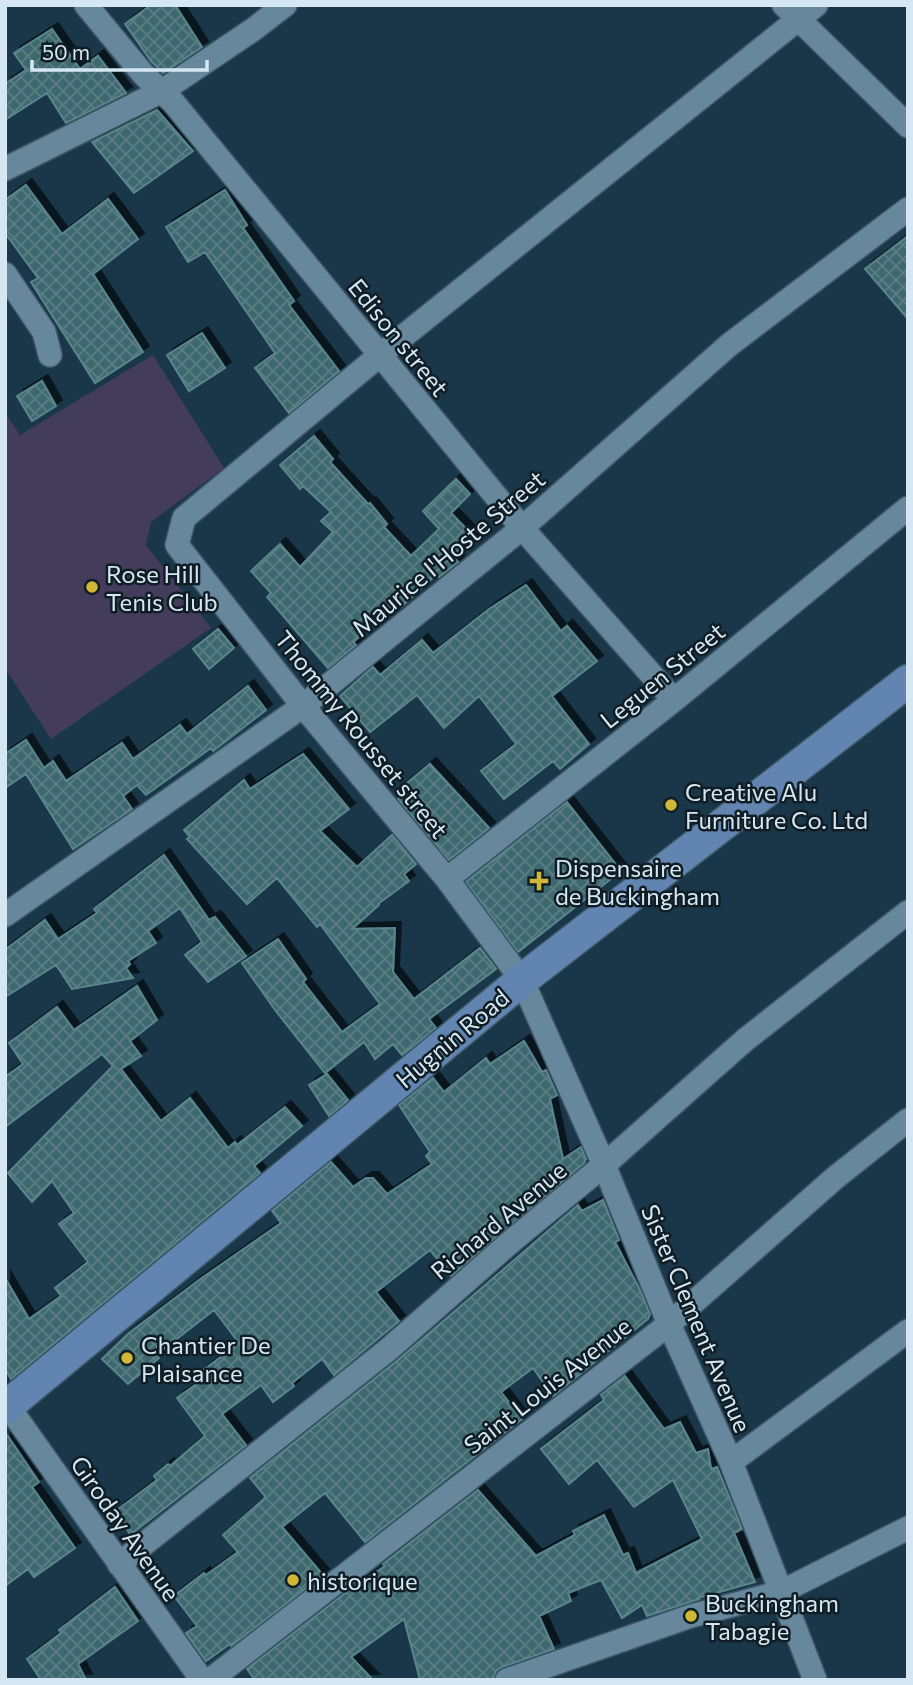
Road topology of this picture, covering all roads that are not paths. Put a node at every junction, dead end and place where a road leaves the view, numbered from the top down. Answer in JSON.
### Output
{"nodes":[{"id":1,"x":86,"y":5,"type":"edge"},
{"id":2,"x":285,"y":5,"type":"edge"},
{"id":3,"x":800,"y":10,"type":"edge"},
{"id":4,"x":162,"y":91,"type":"junction"},
{"id":5,"x":908,"y":126,"type":"edge"},
{"id":6,"x":5,"y":170,"type":"edge"},
{"id":7,"x":908,"y":209,"type":"edge"},
{"id":8,"x":5,"y":274,"type":"edge"},
{"id":9,"x":50,"y":355,"type":"dead end"},
{"id":10,"x":380,"y":355,"type":"junction"},
{"id":11,"x":908,"y":508,"type":"edge"},
{"id":12,"x":522,"y":528,"type":"junction"},
{"id":13,"x":908,"y":681,"type":"edge"},
{"id":14,"x":674,"y":700,"type":"junction"},
{"id":15,"x":303,"y":706,"type":"junction"},
{"id":16,"x":447,"y":878,"type":"junction"},
{"id":17,"x":908,"y":912,"type":"edge"},
{"id":18,"x":5,"y":915,"type":"edge"},
{"id":19,"x":522,"y":980,"type":"junction"},
{"id":20,"x":908,"y":1120,"type":"edge"},
{"id":21,"x":604,"y":1165,"type":"junction"},
{"id":22,"x":669,"y":1324,"type":"junction"},
{"id":23,"x":908,"y":1331,"type":"edge"},
{"id":24,"x":6,"y":1405,"type":"edge"},
{"id":25,"x":731,"y":1462,"type":"junction"},
{"id":26,"x":908,"y":1528,"type":"edge"},
{"id":27,"x":119,"y":1564,"type":"junction"},
{"id":28,"x":781,"y":1592,"type":"junction"},
{"id":29,"x":202,"y":1680,"type":"edge"},
{"id":30,"x":210,"y":1680,"type":"edge"},
{"id":31,"x":508,"y":1680,"type":"edge"},
{"id":32,"x":815,"y":1680,"type":"edge"}],
"edges":[{"from":1,"to":4,"type":"street","name":"Edison street"},
{"from":2,"to":4,"type":"street"},
{"from":3,"to":5,"type":"street"},
{"from":3,"to":10,"type":"street"},
{"from":4,"to":6,"type":"street"},
{"from":4,"to":10,"type":"street","name":"Edison street"},
{"from":7,"to":12,"type":"street","name":"Maurice I'Hoste Street"},
{"from":8,"to":9,"type":"street"},
{"from":10,"to":12,"type":"street","name":"Edison street"},
{"from":10,"to":15,"type":"street","name":"Thommy Rousset street"},
{"from":11,"to":14,"type":"street","name":"Leguen Street"},
{"from":12,"to":14,"type":"street","name":"Edison street"},
{"from":12,"to":15,"type":"street","name":"Maurice I'Hoste Street"},
{"from":13,"to":19,"type":"main road","name":"Hugnin Road"},
{"from":14,"to":16,"type":"street","name":"Leguen Street"},
{"from":15,"to":16,"type":"street","name":"Thommy Rousset street"},
{"from":15,"to":18,"type":"street","name":"Maurice I'Hoste Street"},
{"from":16,"to":19,"type":"street","name":"Thommy Rousset street"},
{"from":17,"to":21,"type":"street","name":"Richard Avenue"},
{"from":19,"to":21,"type":"street","name":"Sister Clement Avenue"},
{"from":19,"to":24,"type":"main road","name":"Hugnin Road"},
{"from":20,"to":22,"type":"street","name":"Saint Louis Avenue"},
{"from":21,"to":22,"type":"street","name":"Sister Clement Avenue"},
{"from":21,"to":27,"type":"street","name":"Richard Avenue"},
{"from":22,"to":25,"type":"street","name":"Sister Clement Avenue"},
{"from":22,"to":30,"type":"street","name":"Saint Louis Avenue"},
{"from":23,"to":25,"type":"street"},
{"from":24,"to":27,"type":"street","name":"Giroday Avenue"},
{"from":25,"to":28,"type":"street","name":"Sister Clement Avenue"},
{"from":26,"to":28,"type":"street"},
{"from":27,"to":29,"type":"street","name":"Giroday Avenue"},
{"from":28,"to":31,"type":"street"},
{"from":28,"to":32,"type":"street","name":"Sister Clement Avenue"}]}
